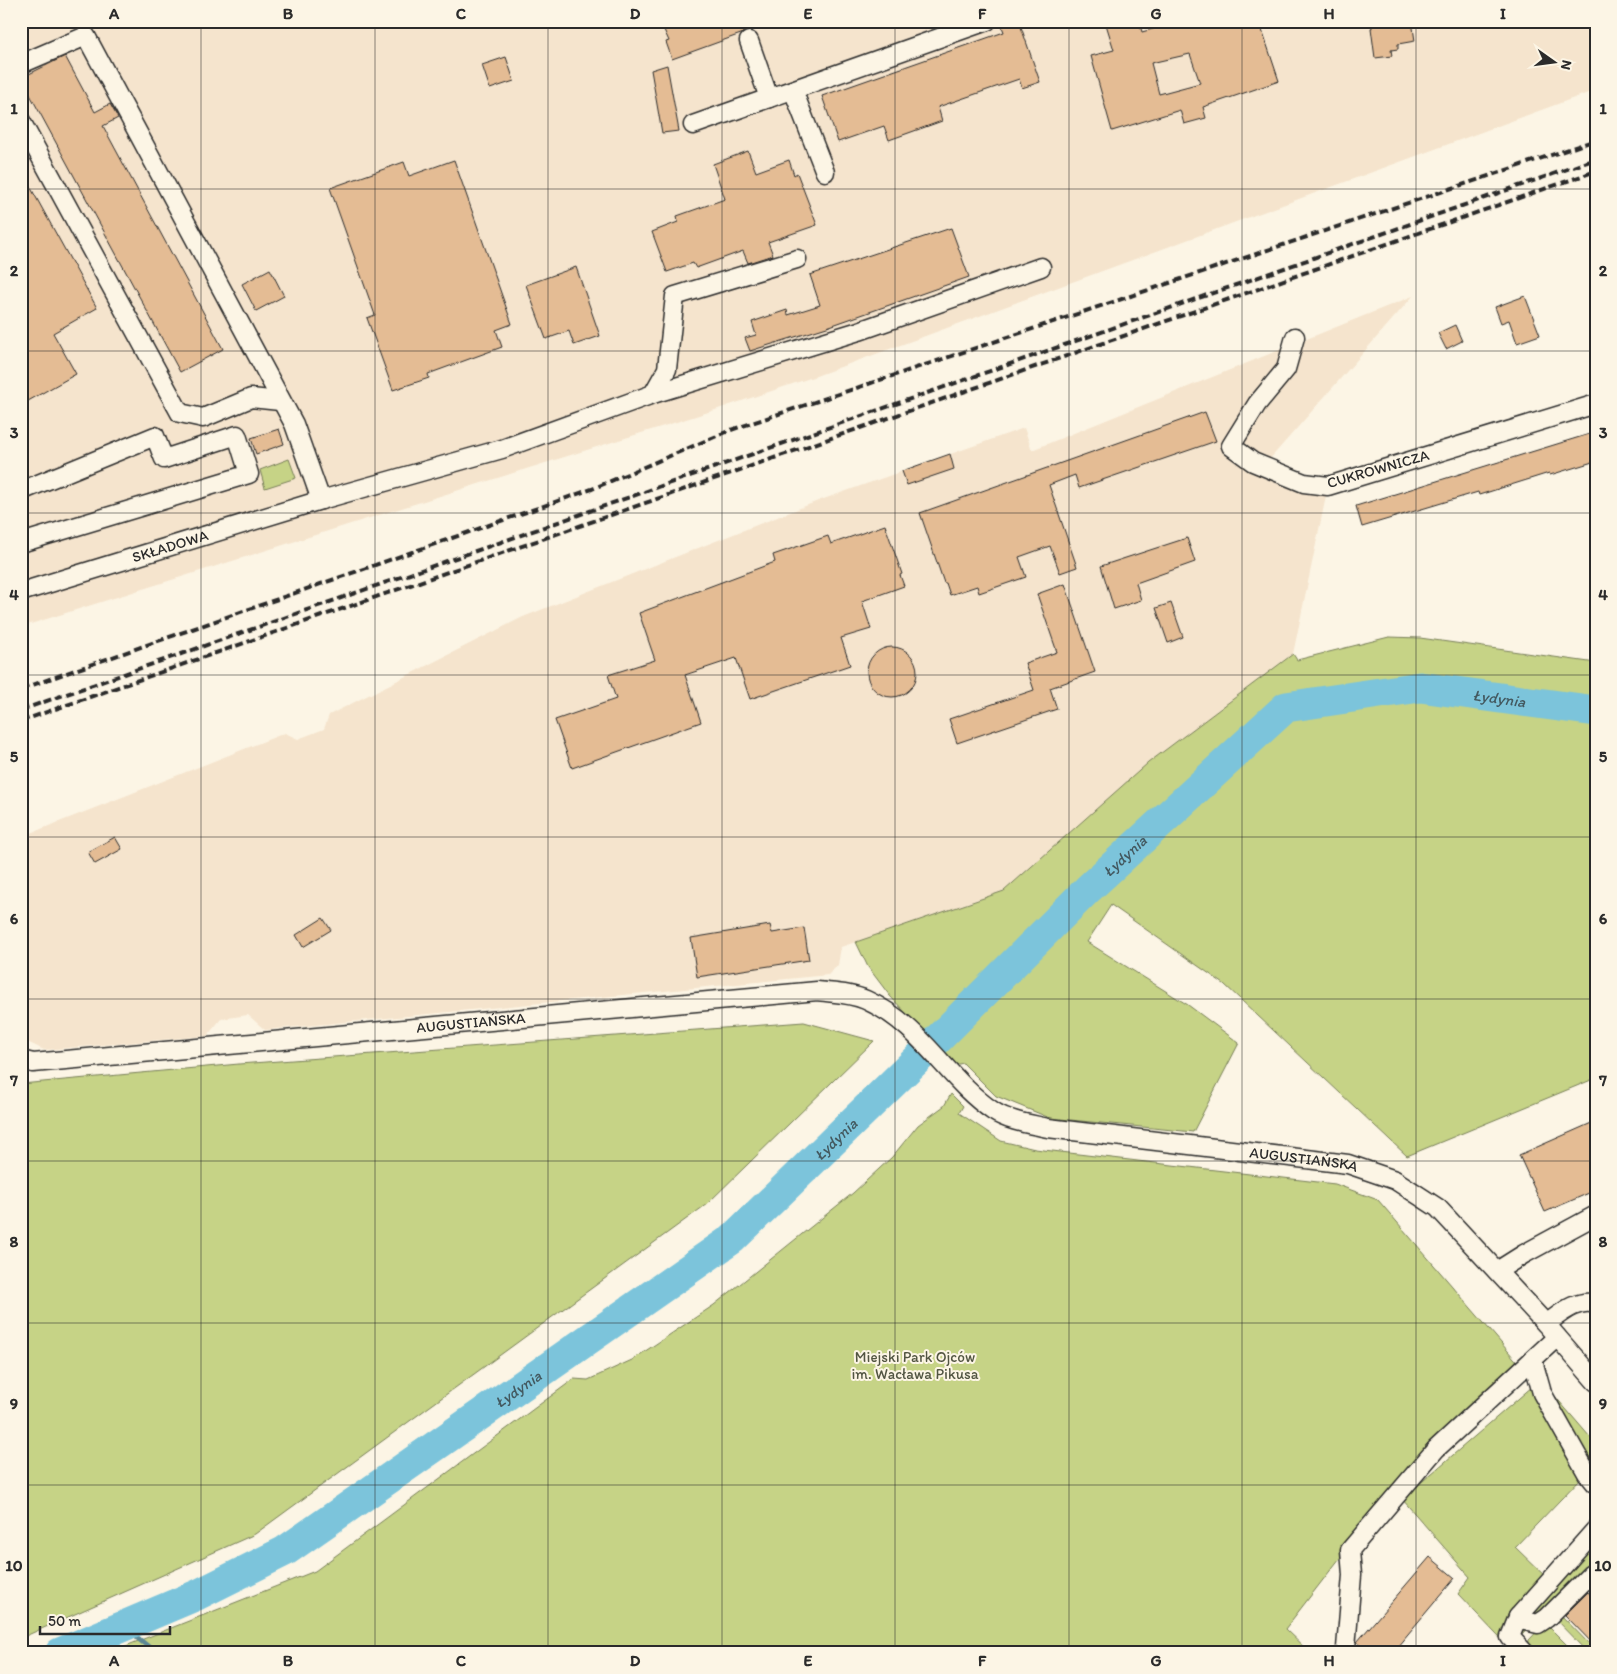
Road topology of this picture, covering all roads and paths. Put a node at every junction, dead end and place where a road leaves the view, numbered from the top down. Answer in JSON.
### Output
{"nodes":[{"id":1,"x":987,"y":21,"type":"edge"},
{"id":2,"x":749,"y":41,"type":"dead end"},
{"id":3,"x":21,"y":64,"type":"edge"},
{"id":4,"x":794,"y":90,"type":"junction"},
{"id":5,"x":769,"y":98,"type":"junction"},
{"id":6,"x":21,"y":121,"type":"edge"},
{"id":7,"x":693,"y":125,"type":"dead end"},
{"id":8,"x":825,"y":172,"type":"dead end"},
{"id":9,"x":797,"y":259,"type":"dead end"},
{"id":10,"x":1041,"y":268,"type":"dead end"},
{"id":11,"x":1295,"y":337,"type":"dead end"},
{"id":12,"x":653,"y":394,"type":"junction"},
{"id":13,"x":280,"y":401,"type":"junction"},
{"id":14,"x":1596,"y":404,"type":"edge"},
{"id":15,"x":21,"y":491,"type":"edge"},
{"id":16,"x":321,"y":500,"type":"junction"},
{"id":17,"x":21,"y":543,"type":"edge"},
{"id":18,"x":21,"y":592,"type":"edge"},
{"id":19,"x":21,"y":1060,"type":"edge"},
{"id":20,"x":1596,"y":1215,"type":"edge"},
{"id":21,"x":1497,"y":1271,"type":"junction"},
{"id":22,"x":1596,"y":1304,"type":"edge"},
{"id":23,"x":1552,"y":1330,"type":"junction"},
{"id":24,"x":1533,"y":1361,"type":"junction"},
{"id":25,"x":1596,"y":1382,"type":"edge"},
{"id":26,"x":1596,"y":1484,"type":"edge"},
{"id":27,"x":1596,"y":1529,"type":"edge"},
{"id":28,"x":1591,"y":1574,"type":"dead end"},
{"id":29,"x":1518,"y":1617,"type":"junction"},
{"id":30,"x":1349,"y":1653,"type":"edge"},
{"id":31,"x":1525,"y":1653,"type":"edge"}],
"edges":[{"from":1,"to":4,"type":"street"},
{"from":2,"to":5,"type":"street"},
{"from":3,"to":13,"type":"street"},
{"from":4,"to":5,"type":"street"},
{"from":4,"to":8,"type":"street"},
{"from":5,"to":7,"type":"street"},
{"from":6,"to":13,"type":"street"},
{"from":9,"to":12,"type":"street"},
{"from":10,"to":12,"type":"street","name":"SKŁADOWA"},
{"from":11,"to":14,"type":"street","name":"CUKROWNICZA"},
{"from":12,"to":16,"type":"street","name":"SKŁADOWA"},
{"from":13,"to":16,"type":"street"},
{"from":15,"to":17,"type":"street"},
{"from":16,"to":18,"type":"street","name":"SKŁADOWA"},
{"from":19,"to":21,"type":"street","name":"AUGUSTIAŃSKA"},
{"from":20,"to":21,"type":"street"},
{"from":21,"to":23,"type":"street","name":"AUGUSTIAŃSKA"},
{"from":22,"to":23,"type":"street"},
{"from":23,"to":24,"type":"street"},
{"from":23,"to":25,"type":"street","name":"AUGUSTIAŃSKA"},
{"from":24,"to":26,"type":"street"},
{"from":24,"to":30,"type":"street"},
{"from":27,"to":29,"type":"street"},
{"from":28,"to":29,"type":"street"},
{"from":29,"to":31,"type":"street"}]}
